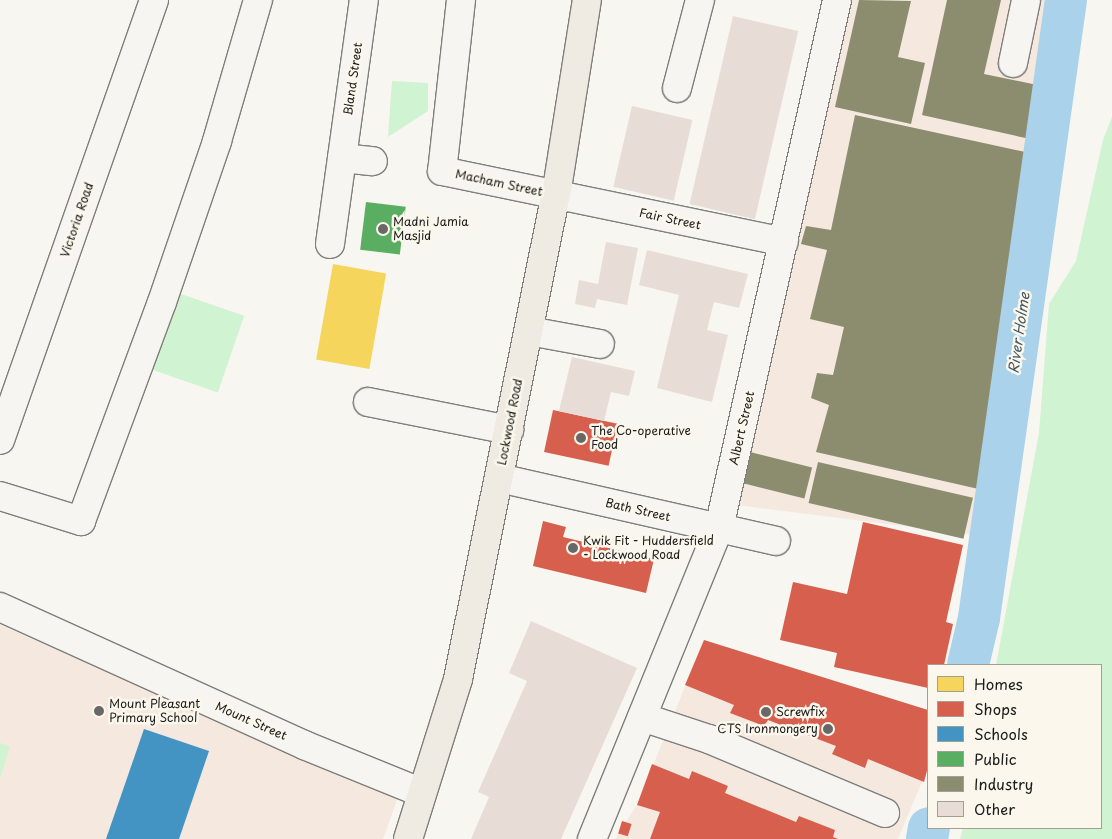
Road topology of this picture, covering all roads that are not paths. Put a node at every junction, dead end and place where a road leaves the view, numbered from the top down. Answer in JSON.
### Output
{"nodes":[{"id":1,"x":258,"y":0,"type":"edge"},
{"id":2,"x":364,"y":0,"type":"edge"},
{"id":3,"x":461,"y":0,"type":"edge"},
{"id":4,"x":587,"y":0,"type":"edge"},
{"id":5,"x":700,"y":0,"type":"edge"},
{"id":6,"x":837,"y":0,"type":"edge"},
{"id":7,"x":1026,"y":0,"type":"edge"},
{"id":8,"x":149,"y":1,"type":"edge"},
{"id":9,"x":1013,"y":64,"type":"dead end"},
{"id":10,"x":677,"y":88,"type":"dead end"},
{"id":11,"x":342,"y":158,"type":"junction"},
{"id":12,"x":373,"y":161,"type":"dead end"},
{"id":13,"x":556,"y":195,"type":"junction"},
{"id":14,"x":784,"y":242,"type":"junction"},
{"id":15,"x":330,"y":244,"type":"dead end"},
{"id":16,"x":528,"y":331,"type":"junction"},
{"id":17,"x":600,"y":344,"type":"dead end"},
{"id":18,"x":368,"y":402,"type":"dead end"},
{"id":19,"x":509,"y":430,"type":"junction"},
{"id":20,"x":0,"y":440,"type":"edge"},
{"id":21,"x":499,"y":478,"type":"junction"},
{"id":22,"x":0,"y":496,"type":"edge"},
{"id":23,"x":719,"y":528,"type":"junction"},
{"id":24,"x":776,"y":542,"type":"dead end"},
{"id":25,"x":0,"y":607,"type":"edge"},
{"id":26,"x":642,"y":717,"type":"junction"},
{"id":27,"x":422,"y":793,"type":"junction"},
{"id":28,"x":885,"y":813,"type":"dead end"},
{"id":29,"x":408,"y":839,"type":"edge"},
{"id":30,"x":592,"y":839,"type":"edge"}],
"edges":[{"from":1,"to":22,"type":"street"},
{"from":2,"to":11,"type":"street","name":"Bland Street"},
{"from":3,"to":13,"type":"street","name":"Macham Street"},
{"from":4,"to":13,"type":"main road","name":"Lockwood Road"},
{"from":5,"to":10,"type":"street"},
{"from":6,"to":14,"type":"street","name":"Albert Street"},
{"from":7,"to":9,"type":"street"},
{"from":8,"to":20,"type":"street","name":"Victoria Road"},
{"from":11,"to":12,"type":"street"},
{"from":11,"to":15,"type":"street","name":"Bland Street"},
{"from":13,"to":14,"type":"street","name":"Fair Street"},
{"from":13,"to":16,"type":"main road","name":"Lockwood Road"},
{"from":14,"to":23,"type":"street","name":"Albert Street"},
{"from":16,"to":17,"type":"street"},
{"from":16,"to":19,"type":"main road","name":"Lockwood Road"},
{"from":18,"to":19,"type":"street"},
{"from":19,"to":21,"type":"main road","name":"Lockwood Road"},
{"from":21,"to":23,"type":"street","name":"Bath Street"},
{"from":21,"to":27,"type":"main road","name":"Lockwood Road"},
{"from":23,"to":24,"type":"street","name":"Bath Street"},
{"from":23,"to":26,"type":"street","name":"Albert Street"},
{"from":25,"to":27,"type":"street","name":"Mount Street"},
{"from":26,"to":28,"type":"street"},
{"from":26,"to":30,"type":"street","name":"Albert Street"},
{"from":27,"to":29,"type":"main road","name":"Lockwood Road"}]}
